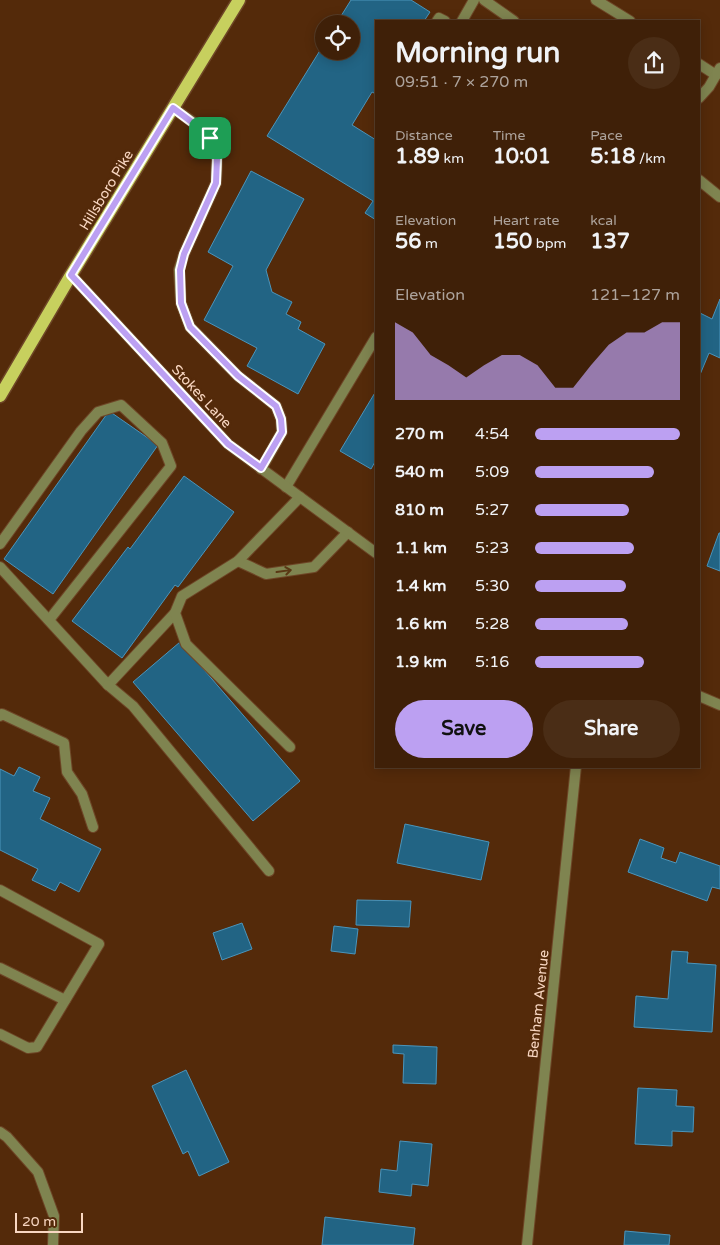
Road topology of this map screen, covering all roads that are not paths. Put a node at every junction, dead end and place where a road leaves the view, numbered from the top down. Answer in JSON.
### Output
{"nodes":[{"id":1,"x":239,"y":0,"type":"edge"},
{"id":2,"x":474,"y":0,"type":"edge"},
{"id":3,"x":596,"y":0,"type":"edge"},
{"id":4,"x":488,"y":1,"type":"edge"},
{"id":5,"x":463,"y":20,"type":"edge"},
{"id":6,"x":513,"y":20,"type":"edge"},
{"id":7,"x":628,"y":20,"type":"edge"},
{"id":8,"x":700,"y":64,"type":"edge"},
{"id":9,"x":719,"y":72,"type":"edge"},
{"id":10,"x":700,"y":97,"type":"edge"},
{"id":11,"x":173,"y":108,"type":"junction"},
{"id":12,"x":700,"y":181,"type":"edge"},
{"id":13,"x":720,"y":197,"type":"edge"},
{"id":14,"x":71,"y":275,"type":"junction"},
{"id":15,"x":375,"y":339,"type":"edge"},
{"id":16,"x":0,"y":396,"type":"edge"},
{"id":17,"x":261,"y":468,"type":"junction"},
{"id":18,"x":286,"y":487,"type":"junction"},
{"id":19,"x":300,"y":497,"type":"junction"},
{"id":20,"x":348,"y":532,"type":"junction"},
{"id":21,"x":0,"y":544,"type":"edge"},
{"id":22,"x":375,"y":551,"type":"edge"},
{"id":23,"x":238,"y":561,"type":"junction"},
{"id":24,"x":0,"y":567,"type":"edge"},
{"id":25,"x":175,"y":613,"type":"junction"},
{"id":26,"x":49,"y":620,"type":"junction"},
{"id":27,"x":108,"y":685,"type":"junction"},
{"id":28,"x":700,"y":696,"type":"edge"},
{"id":29,"x":720,"y":705,"type":"edge"},
{"id":30,"x":0,"y":716,"type":"edge"},
{"id":31,"x":290,"y":747,"type":"dead end"},
{"id":32,"x":576,"y":768,"type":"edge"},
{"id":33,"x":93,"y":827,"type":"dead end"},
{"id":34,"x":269,"y":871,"type":"dead end"},
{"id":35,"x":0,"y":890,"type":"edge"},
{"id":36,"x":0,"y":968,"type":"edge"},
{"id":37,"x":66,"y":1000,"type":"junction"},
{"id":38,"x":0,"y":1034,"type":"edge"},
{"id":39,"x":0,"y":1132,"type":"edge"},
{"id":40,"x":53,"y":1245,"type":"edge"},
{"id":41,"x":527,"y":1245,"type":"edge"}],
"edges":[{"from":1,"to":11,"type":"main road","name":"Hillsboro Pike"},
{"from":2,"to":5,"type":"street"},
{"from":3,"to":7,"type":"street"},
{"from":4,"to":6,"type":"street"},
{"from":8,"to":9,"type":"street"},
{"from":9,"to":10,"type":"street"},
{"from":11,"to":14,"type":"main road","name":"Hillsboro Pike"},
{"from":11,"to":17,"type":"street"},
{"from":12,"to":13,"type":"street"},
{"from":14,"to":16,"type":"main road","name":"Hillsboro Pike"},
{"from":14,"to":17,"type":"street","name":"Stokes Lane"},
{"from":15,"to":18,"type":"street"},
{"from":17,"to":18,"type":"street","name":"Stokes Lane"},
{"from":18,"to":19,"type":"street","name":"Stokes Lane"},
{"from":19,"to":20,"type":"street","name":"Stokes Lane"},
{"from":19,"to":23,"type":"street"},
{"from":20,"to":22,"type":"street","name":"Stokes Lane"},
{"from":23,"to":20,"type":"street","one_way":true},
{"from":21,"to":26,"type":"street"},
{"from":23,"to":25,"type":"street"},
{"from":24,"to":26,"type":"street"},
{"from":25,"to":27,"type":"street"},
{"from":25,"to":31,"type":"street"},
{"from":26,"to":27,"type":"street"},
{"from":27,"to":34,"type":"street"},
{"from":28,"to":29,"type":"street"},
{"from":30,"to":33,"type":"street"},
{"from":32,"to":41,"type":"street","name":"Benham Avenue"},
{"from":35,"to":37,"type":"street"},
{"from":36,"to":37,"type":"street"},
{"from":37,"to":38,"type":"street"},
{"from":39,"to":40,"type":"street"}]}
